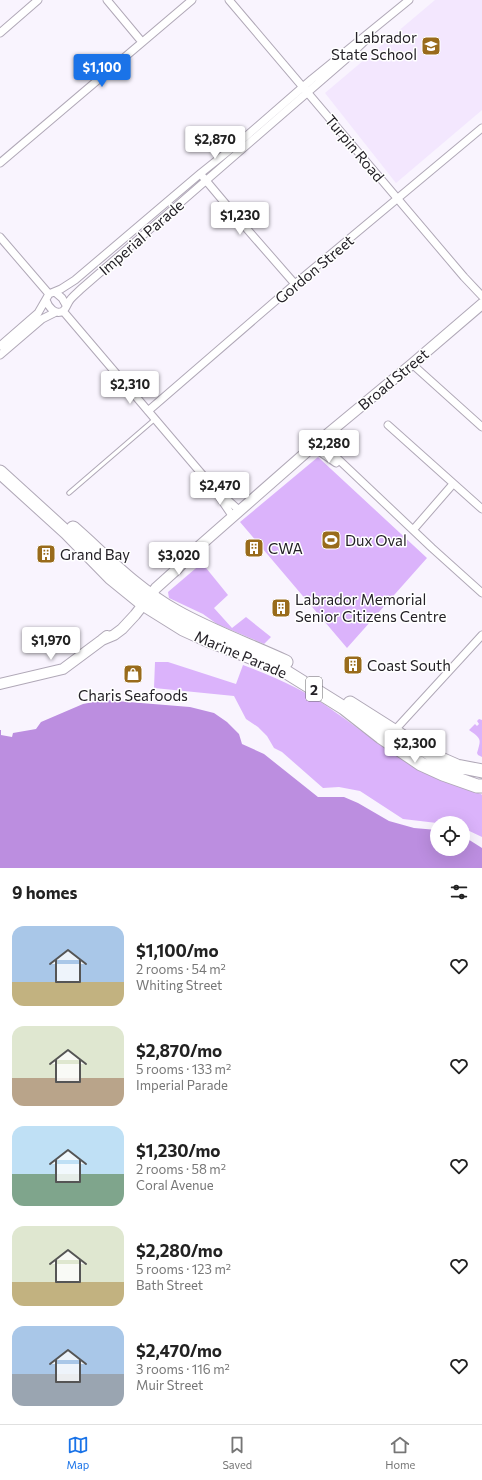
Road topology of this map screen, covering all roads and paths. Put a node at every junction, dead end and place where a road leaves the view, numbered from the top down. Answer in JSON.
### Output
{"nodes":[{"id":1,"x":38,"y":0,"type":"edge"},
{"id":2,"x":107,"y":0,"type":"edge"},
{"id":3,"x":192,"y":0,"type":"edge"},
{"id":4,"x":229,"y":0,"type":"edge"},
{"id":5,"x":409,"y":0,"type":"edge"},
{"id":6,"x":0,"y":33,"type":"edge"},
{"id":7,"x":142,"y":42,"type":"junction"},
{"id":8,"x":306,"y":89,"type":"junction"},
{"id":9,"x":482,"y":128,"type":"edge"},
{"id":10,"x":0,"y":163,"type":"edge"},
{"id":11,"x":201,"y":173,"type":"junction"},
{"id":12,"x":206,"y":180,"type":"junction"},
{"id":13,"x":398,"y":199,"type":"junction"},
{"id":14,"x":156,"y":211,"type":"junction"},
{"id":15,"x":163,"y":219,"type":"junction"},
{"id":16,"x":0,"y":237,"type":"edge"},
{"id":17,"x":294,"y":284,"type":"junction"},
{"id":18,"x":50,"y":296,"type":"junction"},
{"id":19,"x":482,"y":296,"type":"edge"},
{"id":20,"x":482,"y":304,"type":"edge"},
{"id":21,"x":62,"y":309,"type":"junction"},
{"id":22,"x":1,"y":350,"type":"edge"},
{"id":23,"x":412,"y":364,"type":"junction"},
{"id":24,"x":148,"y":411,"type":"junction"},
{"id":25,"x":155,"y":419,"type":"junction"},
{"id":26,"x":388,"y":425,"type":"dead end"},
{"id":27,"x":482,"y":427,"type":"edge"},
{"id":28,"x":316,"y":444,"type":"junction"},
{"id":29,"x":0,"y":461,"type":"edge"},
{"id":30,"x":0,"y":472,"type":"edge"},
{"id":31,"x":454,"y":484,"type":"junction"},
{"id":32,"x":69,"y":493,"type":"dead end"},
{"id":33,"x":482,"y":510,"type":"edge"},
{"id":34,"x":237,"y":514,"type":"junction"},
{"id":35,"x":413,"y":530,"type":"junction"},
{"id":36,"x":482,"y":593,"type":"edge"},
{"id":37,"x":146,"y":600,"type":"junction"},
{"id":38,"x":482,"y":635,"type":"edge"},
{"id":39,"x":0,"y":684,"type":"edge"},
{"id":40,"x":370,"y":716,"type":"junction"},
{"id":41,"x":394,"y":731,"type":"junction"},
{"id":42,"x":482,"y":771,"type":"edge"},
{"id":43,"x":481,"y":785,"type":"edge"}],
"edges":[{"from":1,"to":6,"type":"street"},
{"from":2,"to":7,"type":"street"},
{"from":3,"to":7,"type":"street"},
{"from":4,"to":8,"type":"street","name":"Turpin Road"},
{"from":5,"to":8,"type":"street","name":"Imperial Parade"},
{"from":7,"to":10,"type":"street"},
{"from":8,"to":11,"type":"street","name":"Imperial Parade"},
{"from":8,"to":12,"type":"street","name":"Imperial Parade"},
{"from":8,"to":13,"type":"street","name":"Turpin Road"},
{"from":9,"to":13,"type":"street","name":"Gordon Street"},
{"from":11,"to":12,"type":"street"},
{"from":11,"to":14,"type":"street","name":"Imperial Parade"},
{"from":12,"to":15,"type":"street","name":"Imperial Parade"},
{"from":12,"to":17,"type":"street"},
{"from":13,"to":17,"type":"street","name":"Gordon Street"},
{"from":13,"to":19,"type":"street","name":"Turpin Road"},
{"from":14,"to":15,"type":"street"},
{"from":14,"to":18,"type":"street","name":"Imperial Parade"},
{"from":15,"to":21,"type":"street","name":"Imperial Parade"},
{"from":16,"to":18,"type":"street"},
{"from":17,"to":24,"type":"street","name":"Gordon Street"},
{"from":18,"to":21,"type":"street"},
{"from":18,"to":21,"type":"street"},
{"from":18,"to":22,"type":"street","name":"Imperial Parade"},
{"from":20,"to":23,"type":"street","name":"Broad Street"},
{"from":21,"to":22,"type":"street","name":"Imperial Parade"},
{"from":21,"to":24,"type":"street"},
{"from":23,"to":27,"type":"street"},
{"from":23,"to":28,"type":"street","name":"Broad Street"},
{"from":24,"to":25,"type":"street"},
{"from":25,"to":32,"type":"lane"},
{"from":25,"to":34,"type":"street"},
{"from":26,"to":31,"type":"street"},
{"from":28,"to":34,"type":"street","name":"Broad Street"},
{"from":28,"to":35,"type":"street"},
{"from":29,"to":37,"type":"highway","number":"2"},
{"from":30,"to":37,"type":"highway","number":"2"},
{"from":31,"to":33,"type":"street"},
{"from":31,"to":35,"type":"street"},
{"from":34,"to":37,"type":"street","name":"Broad Street"},
{"from":35,"to":36,"type":"street"},
{"from":37,"to":39,"type":"street"},
{"from":37,"to":40,"type":"highway","name":"Marine Parade","number":"2"},
{"from":37,"to":43,"type":"highway","name":"Marine Parade","number":"2"},
{"from":38,"to":41,"type":"street"},
{"from":40,"to":41,"type":"highway","name":"Marine Parade","number":"2"},
{"from":40,"to":43,"type":"street"},
{"from":41,"to":42,"type":"highway","name":"Marine Parade","number":"2"}]}
